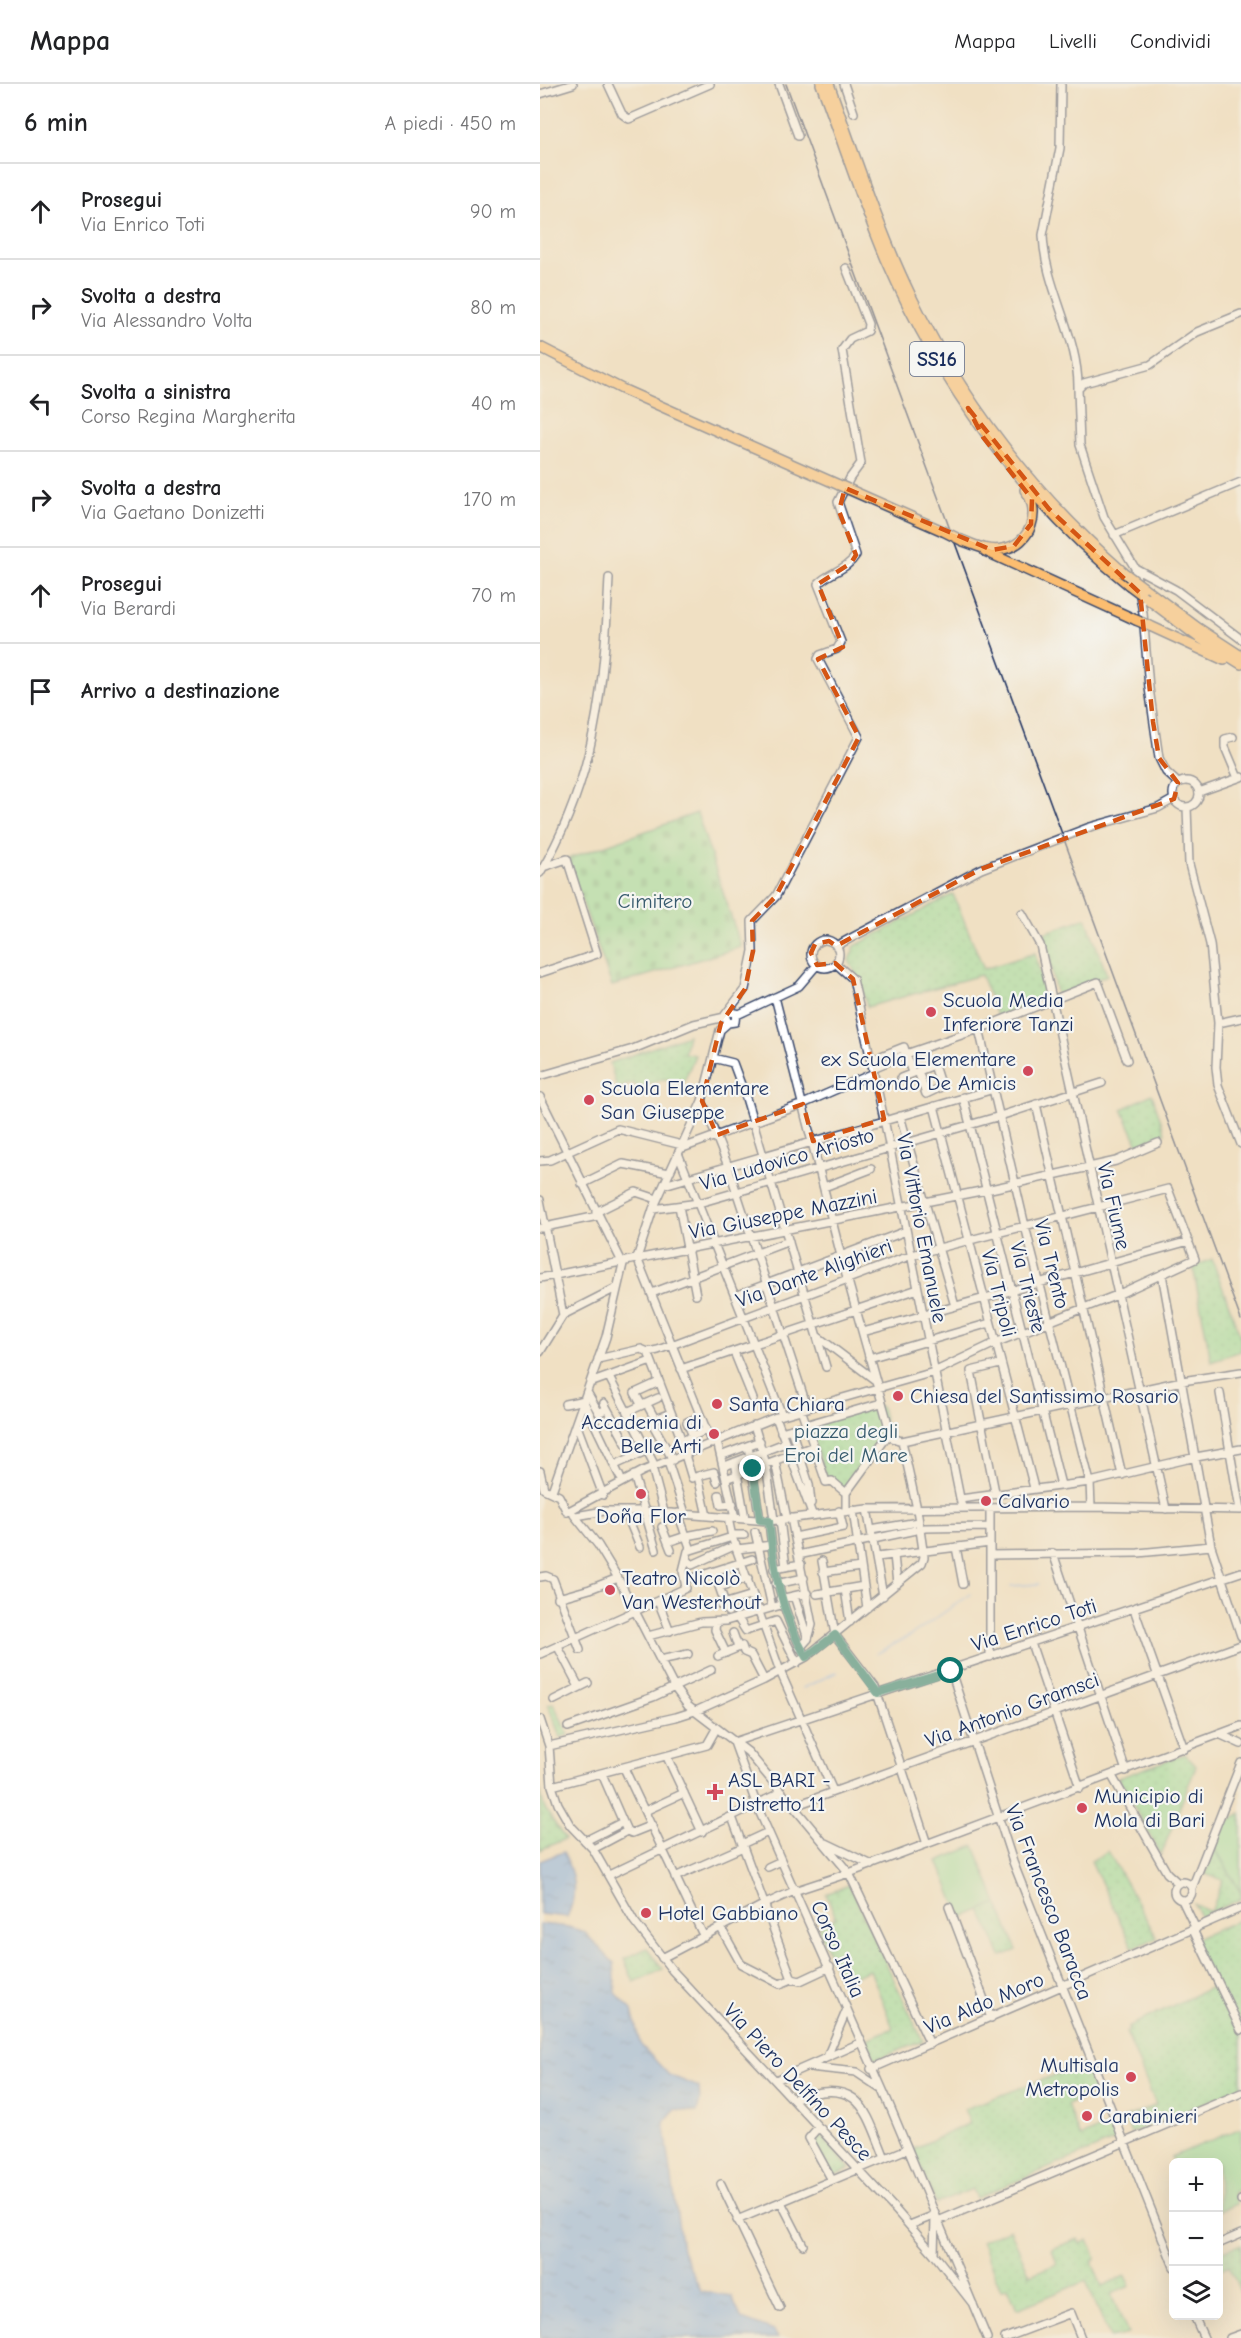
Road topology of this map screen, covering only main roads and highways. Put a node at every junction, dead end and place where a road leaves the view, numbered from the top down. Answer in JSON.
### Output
{"nodes":[{"id":1,"x":821,"y":84,"type":"edge"},
{"id":2,"x":829,"y":84,"type":"edge"},
{"id":3,"x":540,"y":348,"type":"edge"},
{"id":4,"x":968,"y":408,"type":"junction"},
{"id":5,"x":962,"y":540,"type":"junction"},
{"id":6,"x":1241,"y":656,"type":"edge"},
{"id":7,"x":1241,"y":666,"type":"edge"}],
"edges":[{"from":1,"to":4,"type":"highway","number":"SS16"},
{"from":2,"to":6,"type":"highway","number":"SS16","bridge":true},
{"from":3,"to":5,"type":"highway","bridge":true},
{"from":4,"to":5,"type":"highway"},
{"from":4,"to":7,"type":"highway","number":"SS16","bridge":true},
{"from":5,"to":7,"type":"highway","bridge":true}]}
